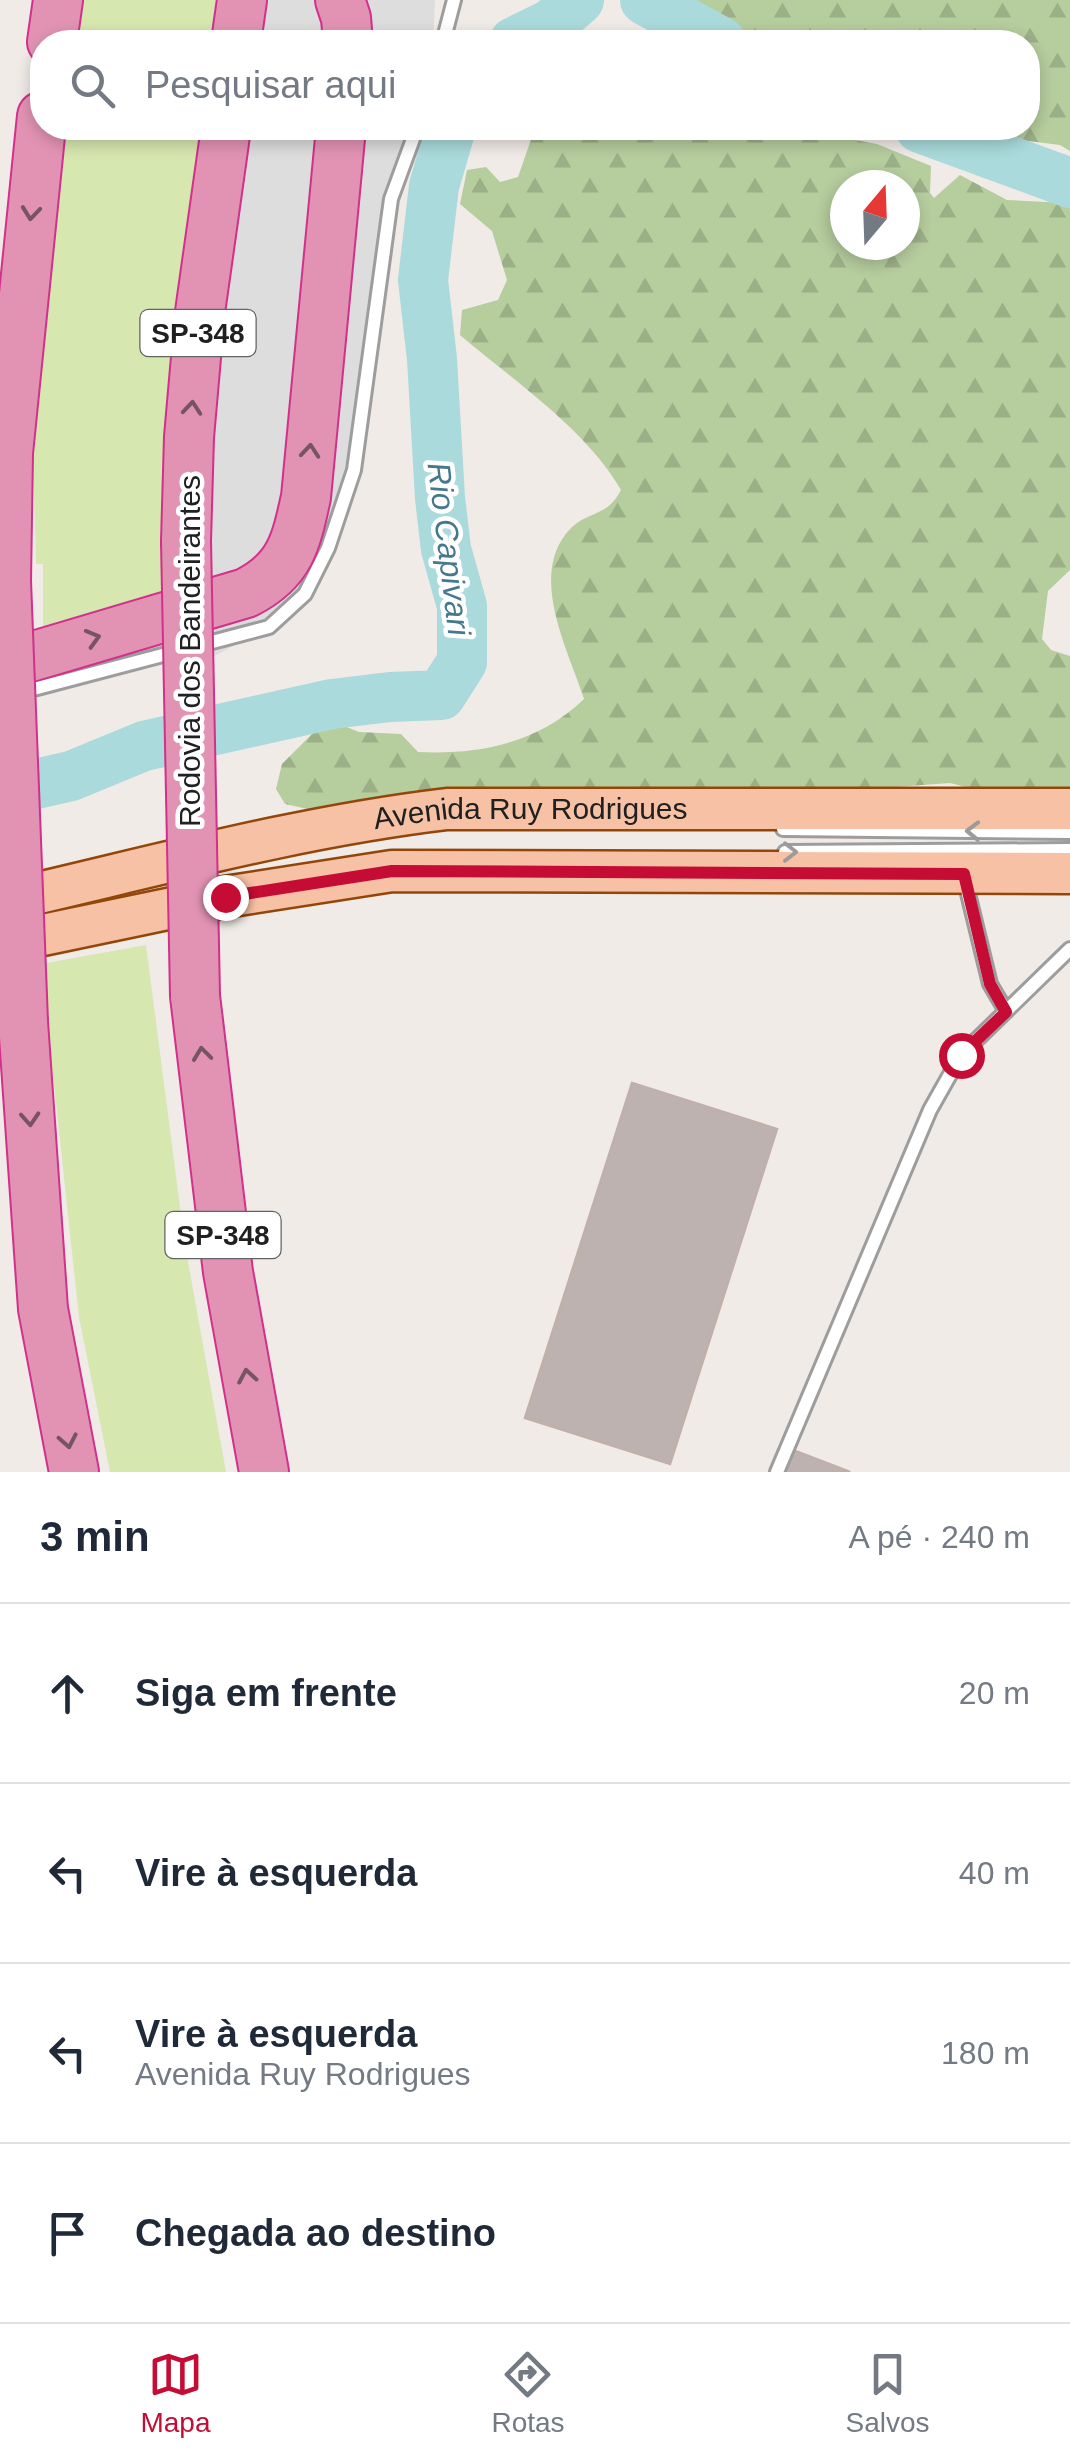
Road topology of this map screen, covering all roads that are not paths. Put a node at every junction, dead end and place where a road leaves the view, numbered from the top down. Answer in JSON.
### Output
{"nodes":[{"id":1,"x":58,"y":0,"type":"edge"},
{"id":2,"x":242,"y":0,"type":"edge"},
{"id":3,"x":340,"y":0,"type":"edge"},
{"id":4,"x":454,"y":0,"type":"edge"},
{"id":5,"x":54,"y":30,"type":"edge"},
{"id":6,"x":238,"y":30,"type":"edge"},
{"id":7,"x":347,"y":30,"type":"edge"},
{"id":8,"x":446,"y":30,"type":"edge"},
{"id":9,"x":40,"y":140,"type":"edge"},
{"id":10,"x":224,"y":140,"type":"edge"},
{"id":11,"x":339,"y":140,"type":"edge"},
{"id":12,"x":413,"y":140,"type":"edge"},
{"id":13,"x":0,"y":666,"type":"edge"},
{"id":14,"x":0,"y":698,"type":"edge"},
{"id":15,"x":1070,"y":809,"type":"edge"},
{"id":16,"x":430,"y":825,"type":"dead end"},
{"id":17,"x":760,"y":828,"type":"dead end"},
{"id":18,"x":1070,"y":832,"type":"edge"},
{"id":19,"x":301,"y":848,"type":"dead end"},
{"id":20,"x":1070,"y":850,"type":"edge"},
{"id":21,"x":778,"y":852,"type":"dead end"},
{"id":22,"x":414,"y":856,"type":"dead end"},
{"id":23,"x":245,"y":860,"type":"dead end"},
{"id":24,"x":1070,"y":873,"type":"edge"},
{"id":25,"x":964,"y":874,"type":"junction"},
{"id":26,"x":0,"y":902,"type":"edge"},
{"id":27,"x":0,"y":912,"type":"edge"},
{"id":28,"x":0,"y":931,"type":"edge"},
{"id":29,"x":0,"y":944,"type":"edge"},
{"id":30,"x":1070,"y":949,"type":"edge"},
{"id":31,"x":1006,"y":1012,"type":"junction"},
{"id":32,"x":74,"y":1472,"type":"edge"},
{"id":33,"x":264,"y":1472,"type":"edge"},
{"id":34,"x":777,"y":1472,"type":"edge"}],
"edges":[{"from":1,"to":5,"type":"highway"},
{"from":2,"to":6,"type":"highway"},
{"from":3,"to":7,"type":"highway"},
{"from":4,"to":8,"type":"lane"},
{"from":9,"to":32,"type":"highway","one_way":true,"bridge":true},
{"from":33,"to":10,"type":"highway","name":"Rodovia dos Bandeirantes","number":"SP-348","one_way":true,"bridge":true},
{"from":13,"to":11,"type":"highway","one_way":true},
{"from":12,"to":14,"type":"lane"},
{"from":15,"to":26,"type":"main road","name":"Avenida Ruy Rodrigues"},
{"from":16,"to":19,"type":"lane"},
{"from":18,"to":17,"type":"lane","one_way":true},
{"from":21,"to":20,"type":"lane","one_way":true},
{"from":22,"to":28,"type":"lane"},
{"from":23,"to":27,"type":"lane"},
{"from":24,"to":25,"type":"main road","name":"Avenida Ruy Rodrigues"},
{"from":25,"to":29,"type":"main road","name":"Avenida Ruy Rodrigues"},
{"from":25,"to":31,"type":"lane"},
{"from":30,"to":31,"type":"lane"},
{"from":31,"to":34,"type":"lane"}]}
